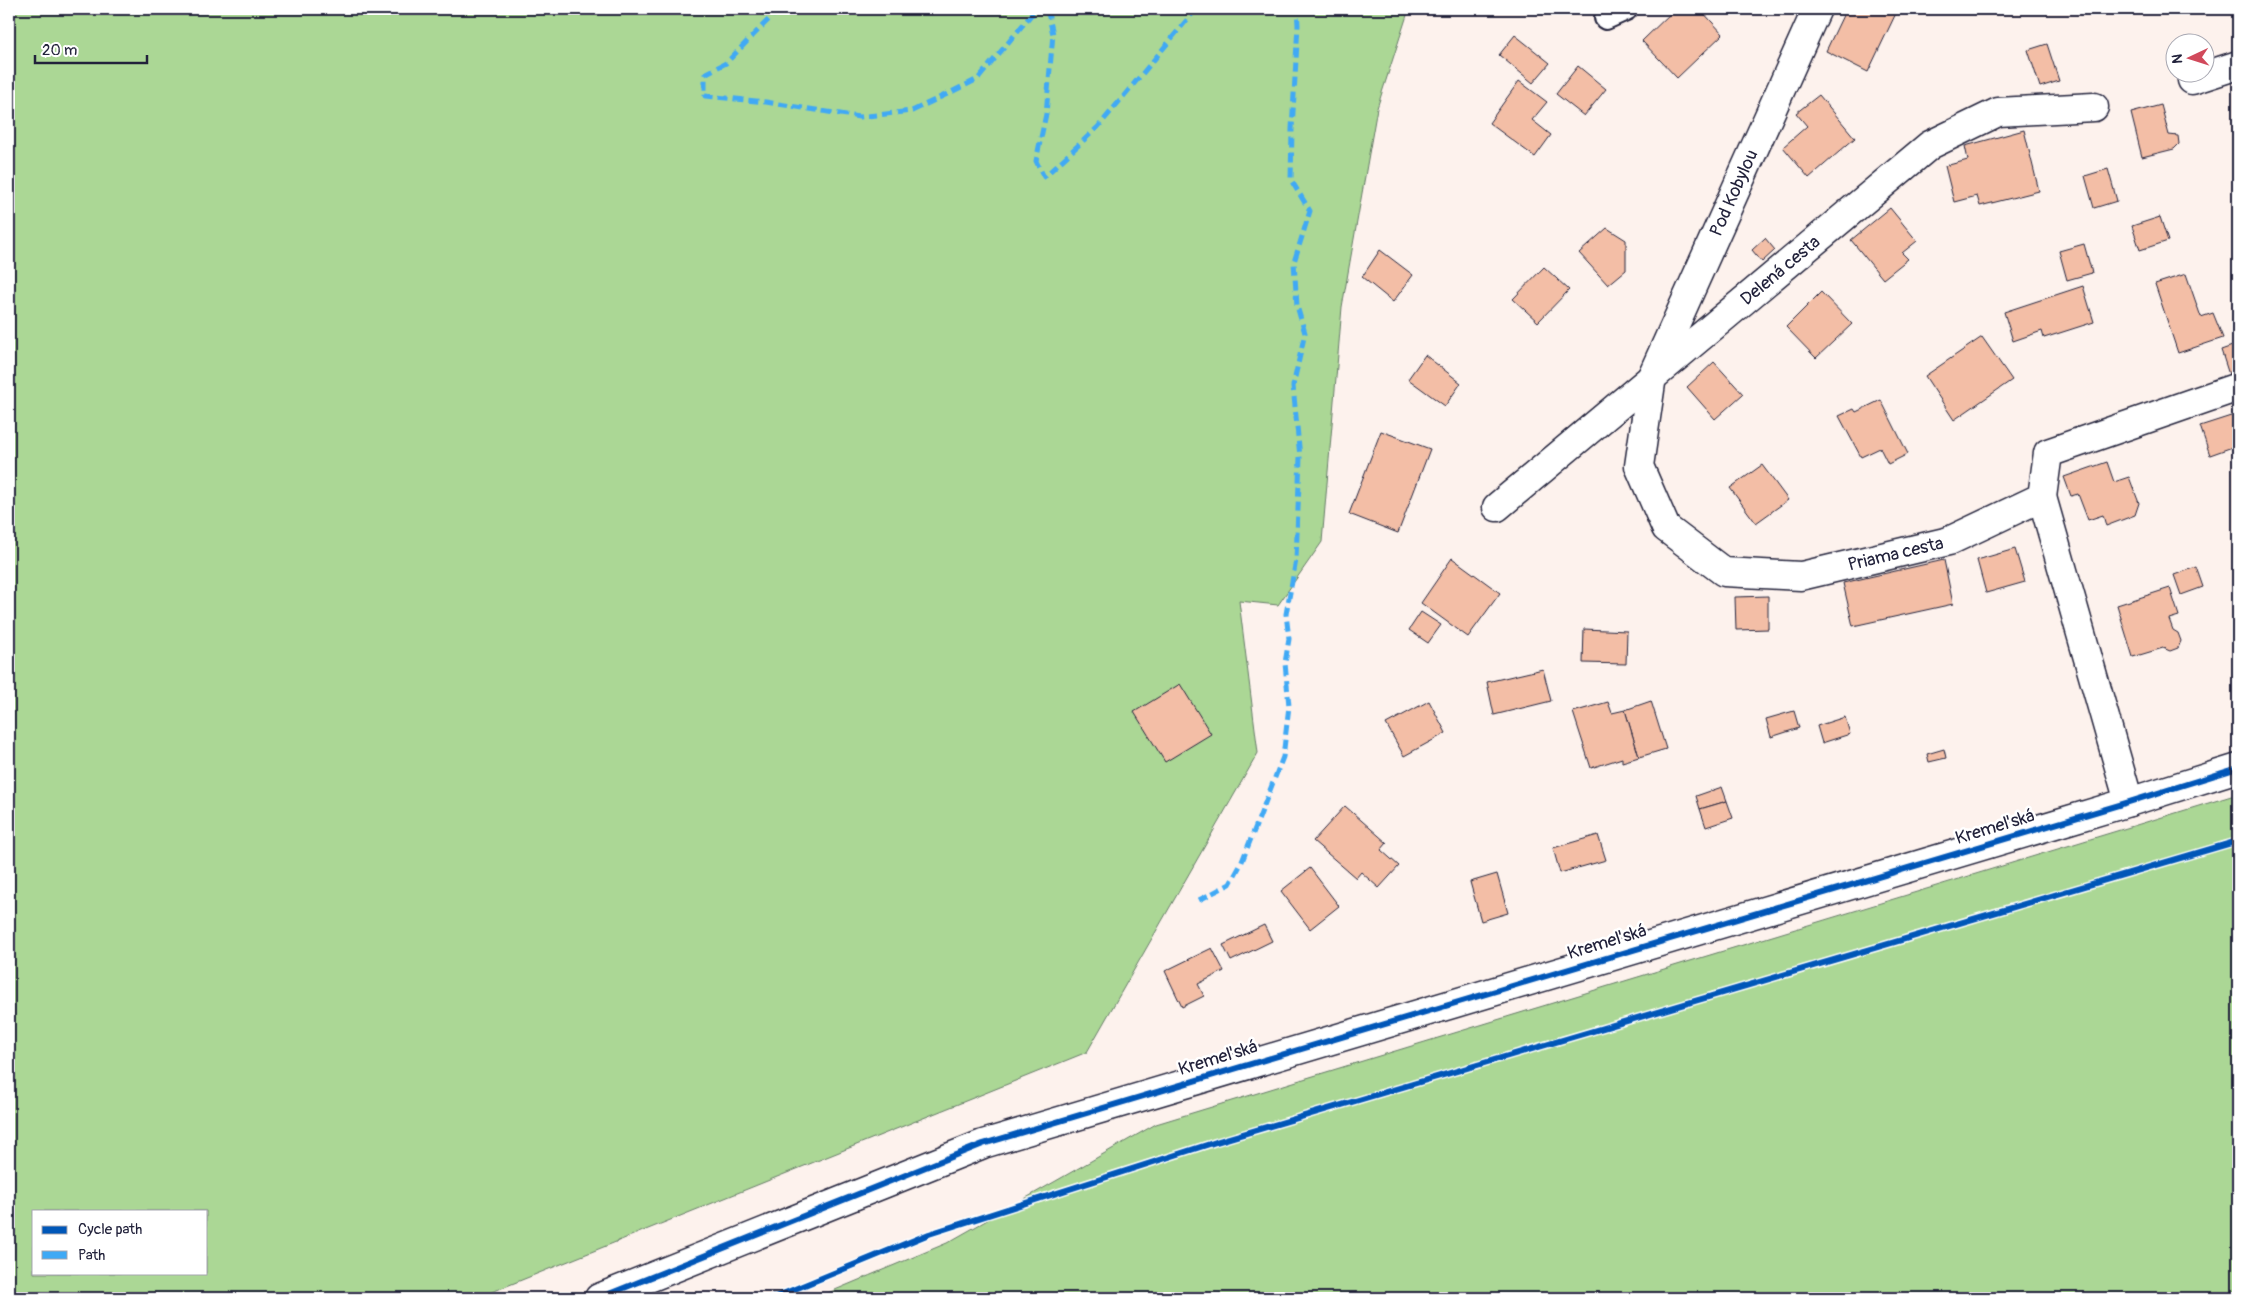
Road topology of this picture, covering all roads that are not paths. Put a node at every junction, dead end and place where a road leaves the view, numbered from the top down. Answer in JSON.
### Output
{"nodes":[{"id":1,"x":1626,"y":9,"type":"edge"},
{"id":2,"x":1816,"y":9,"type":"edge"},
{"id":3,"x":1606,"y":18,"type":"dead end"},
{"id":4,"x":2238,"y":65,"type":"edge"},
{"id":5,"x":2214,"y":73,"type":"edge"},
{"id":6,"x":2094,"y":107,"type":"dead end"},
{"id":7,"x":1652,"y":376,"type":"junction"},
{"id":8,"x":2238,"y":387,"type":"edge"},
{"id":9,"x":2042,"y":497,"type":"junction"},
{"id":10,"x":1497,"y":506,"type":"dead end"},
{"id":11,"x":2238,"y":768,"type":"edge"},
{"id":12,"x":2129,"y":802,"type":"junction"},
{"id":13,"x":599,"y":1298,"type":"edge"}],
"edges":[{"from":1,"to":3,"type":"lane"},
{"from":2,"to":7,"type":"street","name":"Pod Kobylou"},
{"from":4,"to":5,"type":"street"},
{"from":6,"to":7,"type":"street","name":"Delená cesta"},
{"from":7,"to":9,"type":"street","name":"Priama cesta"},
{"from":7,"to":10,"type":"street","name":"Delená cesta"},
{"from":8,"to":9,"type":"street"},
{"from":9,"to":12,"type":"street"},
{"from":11,"to":12,"type":"street","name":"Kremeľská"},
{"from":12,"to":13,"type":"street","name":"Kremeľská"}]}
